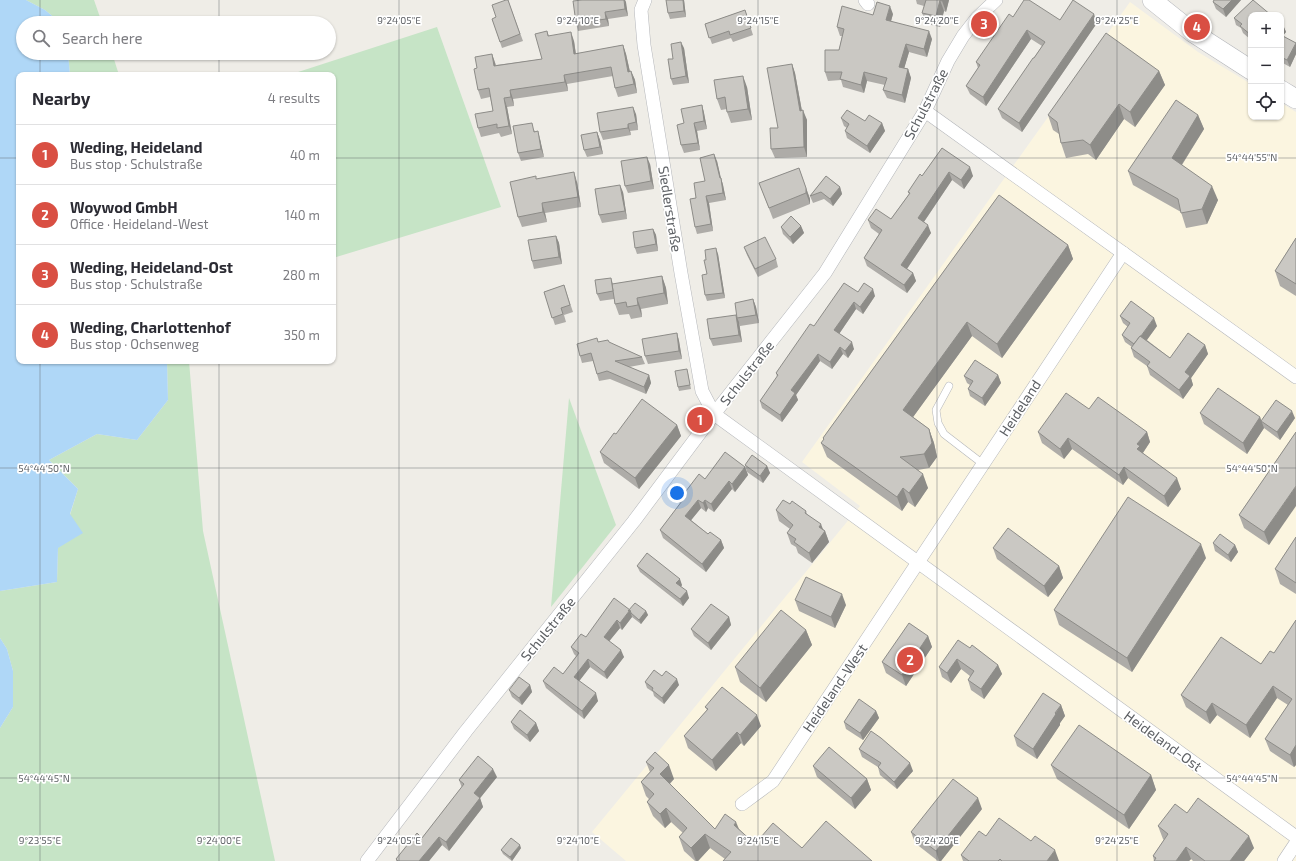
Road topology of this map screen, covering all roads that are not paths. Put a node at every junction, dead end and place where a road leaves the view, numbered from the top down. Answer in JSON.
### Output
{"nodes":[{"id":1,"x":645,"y":0,"type":"edge"},
{"id":2,"x":996,"y":0,"type":"edge"},
{"id":3,"x":1152,"y":0,"type":"edge"},
{"id":4,"x":1248,"y":68,"type":"edge"},
{"id":5,"x":1284,"y":92,"type":"edge"},
{"id":6,"x":1296,"y":99,"type":"edge"},
{"id":7,"x":925,"y":111,"type":"junction"},
{"id":8,"x":1123,"y":253,"type":"junction"},
{"id":9,"x":1296,"y":377,"type":"edge"},
{"id":10,"x":949,"y":386,"type":"dead end"},
{"id":11,"x":714,"y":414,"type":"junction"},
{"id":12,"x":983,"y":464,"type":"junction"},
{"id":13,"x":918,"y":563,"type":"junction"},
{"id":14,"x":742,"y":804,"type":"dead end"},
{"id":15,"x":1296,"y":837,"type":"edge"},
{"id":16,"x":1296,"y":843,"type":"edge"},
{"id":17,"x":367,"y":861,"type":"edge"},
{"id":18,"x":1284,"y":861,"type":"edge"}],
"edges":[{"from":1,"to":11,"type":"street","name":"Siedlerstraße"},
{"from":2,"to":7,"type":"street","name":"Schulstraße"},
{"from":3,"to":4,"type":"main road"},
{"from":5,"to":6,"type":"main road"},
{"from":7,"to":8,"type":"street"},
{"from":7,"to":11,"type":"street","name":"Schulstraße"},
{"from":8,"to":9,"type":"street"},
{"from":8,"to":12,"type":"street","name":"Heideland"},
{"from":10,"to":12,"type":"lane"},
{"from":11,"to":13,"type":"street"},
{"from":11,"to":17,"type":"street","name":"Schulstraße"},
{"from":12,"to":13,"type":"street","name":"Heideland"},
{"from":13,"to":14,"type":"street","name":"Heideland-West"},
{"from":13,"to":15,"type":"street","name":"Heideland-Ost"},
{"from":16,"to":18,"type":"street"}]}
